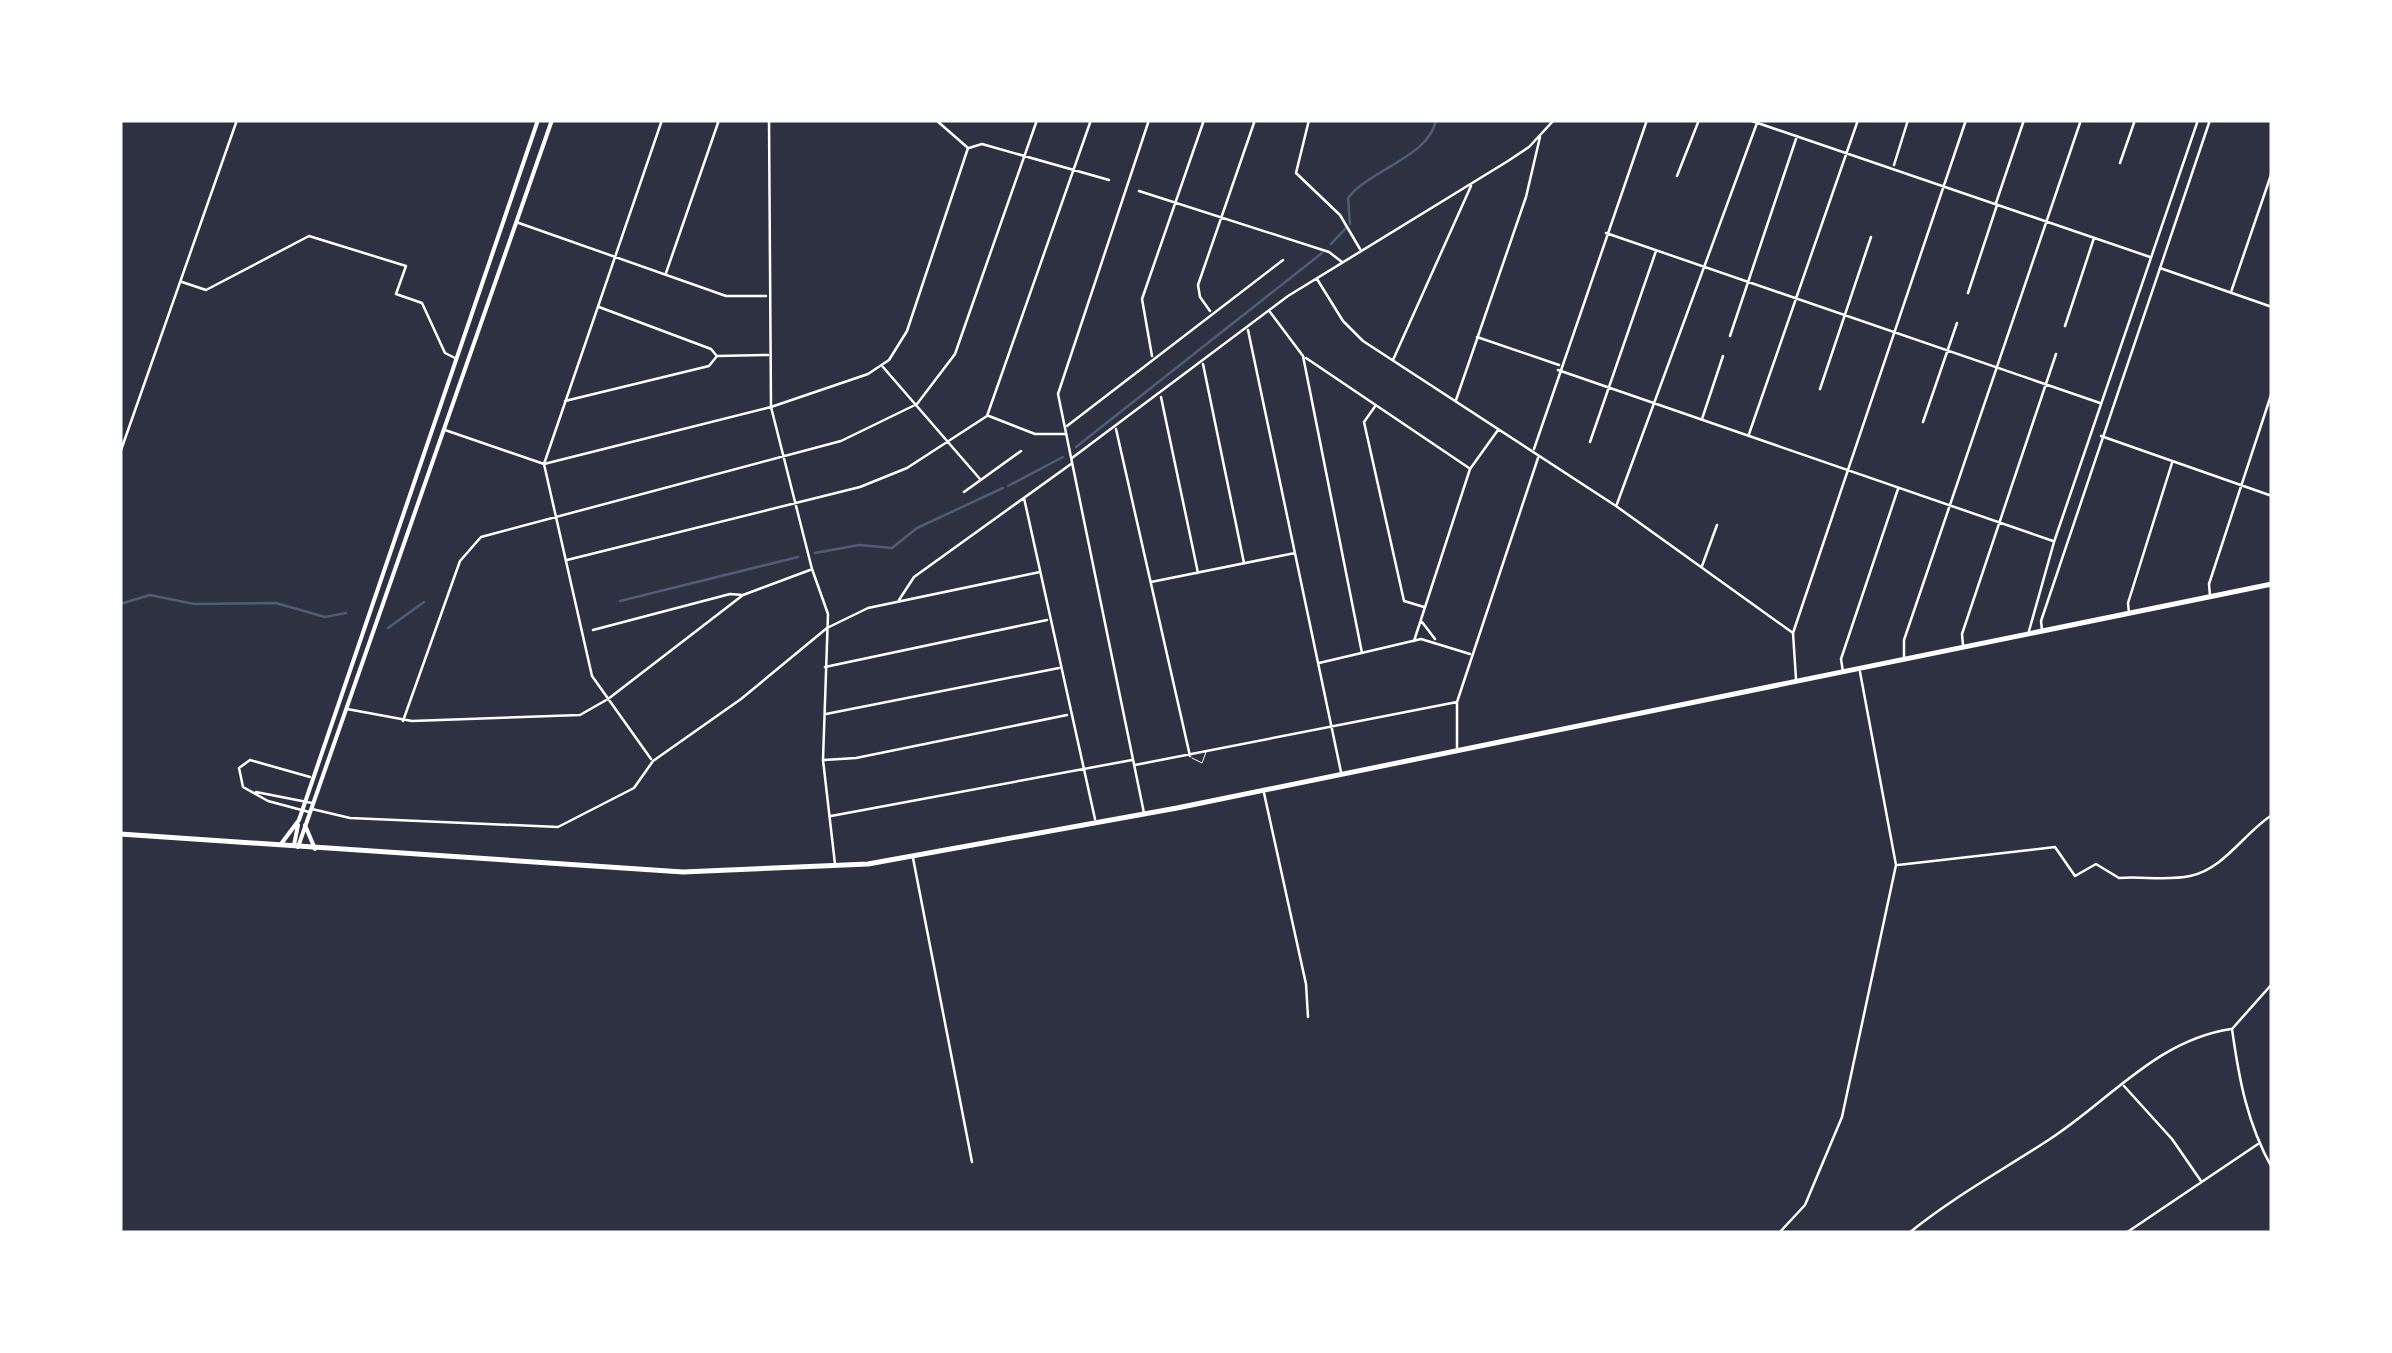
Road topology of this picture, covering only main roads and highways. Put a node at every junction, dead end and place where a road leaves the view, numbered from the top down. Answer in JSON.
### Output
{"nodes":[{"id":1,"x":538,"y":120,"type":"edge"},
{"id":2,"x":552,"y":120,"type":"edge"},
{"id":3,"x":432,"y":425,"type":"junction"},
{"id":4,"x":444,"y":429,"type":"junction"},
{"id":5,"x":2272,"y":584,"type":"edge"},
{"id":6,"x":335,"y":704,"type":"junction"},
{"id":7,"x":347,"y":709,"type":"junction"},
{"id":8,"x":301,"y":806,"type":"junction"},
{"id":9,"x":310,"y":811,"type":"junction"},
{"id":10,"x":298,"y":820,"type":"junction"},
{"id":11,"x":120,"y":834,"type":"edge"},
{"id":12,"x":279,"y":846,"type":"junction"},
{"id":13,"x":296,"y":847,"type":"junction"},
{"id":14,"x":315,"y":848,"type":"junction"}],
"edges":[{"from":1,"to":3,"type":"main road"},
{"from":2,"to":4,"type":"main road"},
{"from":3,"to":4,"type":"main road"},
{"from":3,"to":6,"type":"main road"},
{"from":4,"to":7,"type":"main road"},
{"from":5,"to":14,"type":"highway"},
{"from":6,"to":7,"type":"main road"},
{"from":6,"to":8,"type":"main road"},
{"from":7,"to":9,"type":"main road"},
{"from":8,"to":9,"type":"main road"},
{"from":8,"to":10,"type":"main road"},
{"from":9,"to":13,"type":"main road"},
{"from":9,"to":14,"type":"main road"},
{"from":10,"to":12,"type":"main road"},
{"from":10,"to":13,"type":"main road"},
{"from":11,"to":12,"type":"highway"},
{"from":12,"to":13,"type":"highway"},
{"from":13,"to":14,"type":"highway"}]}
